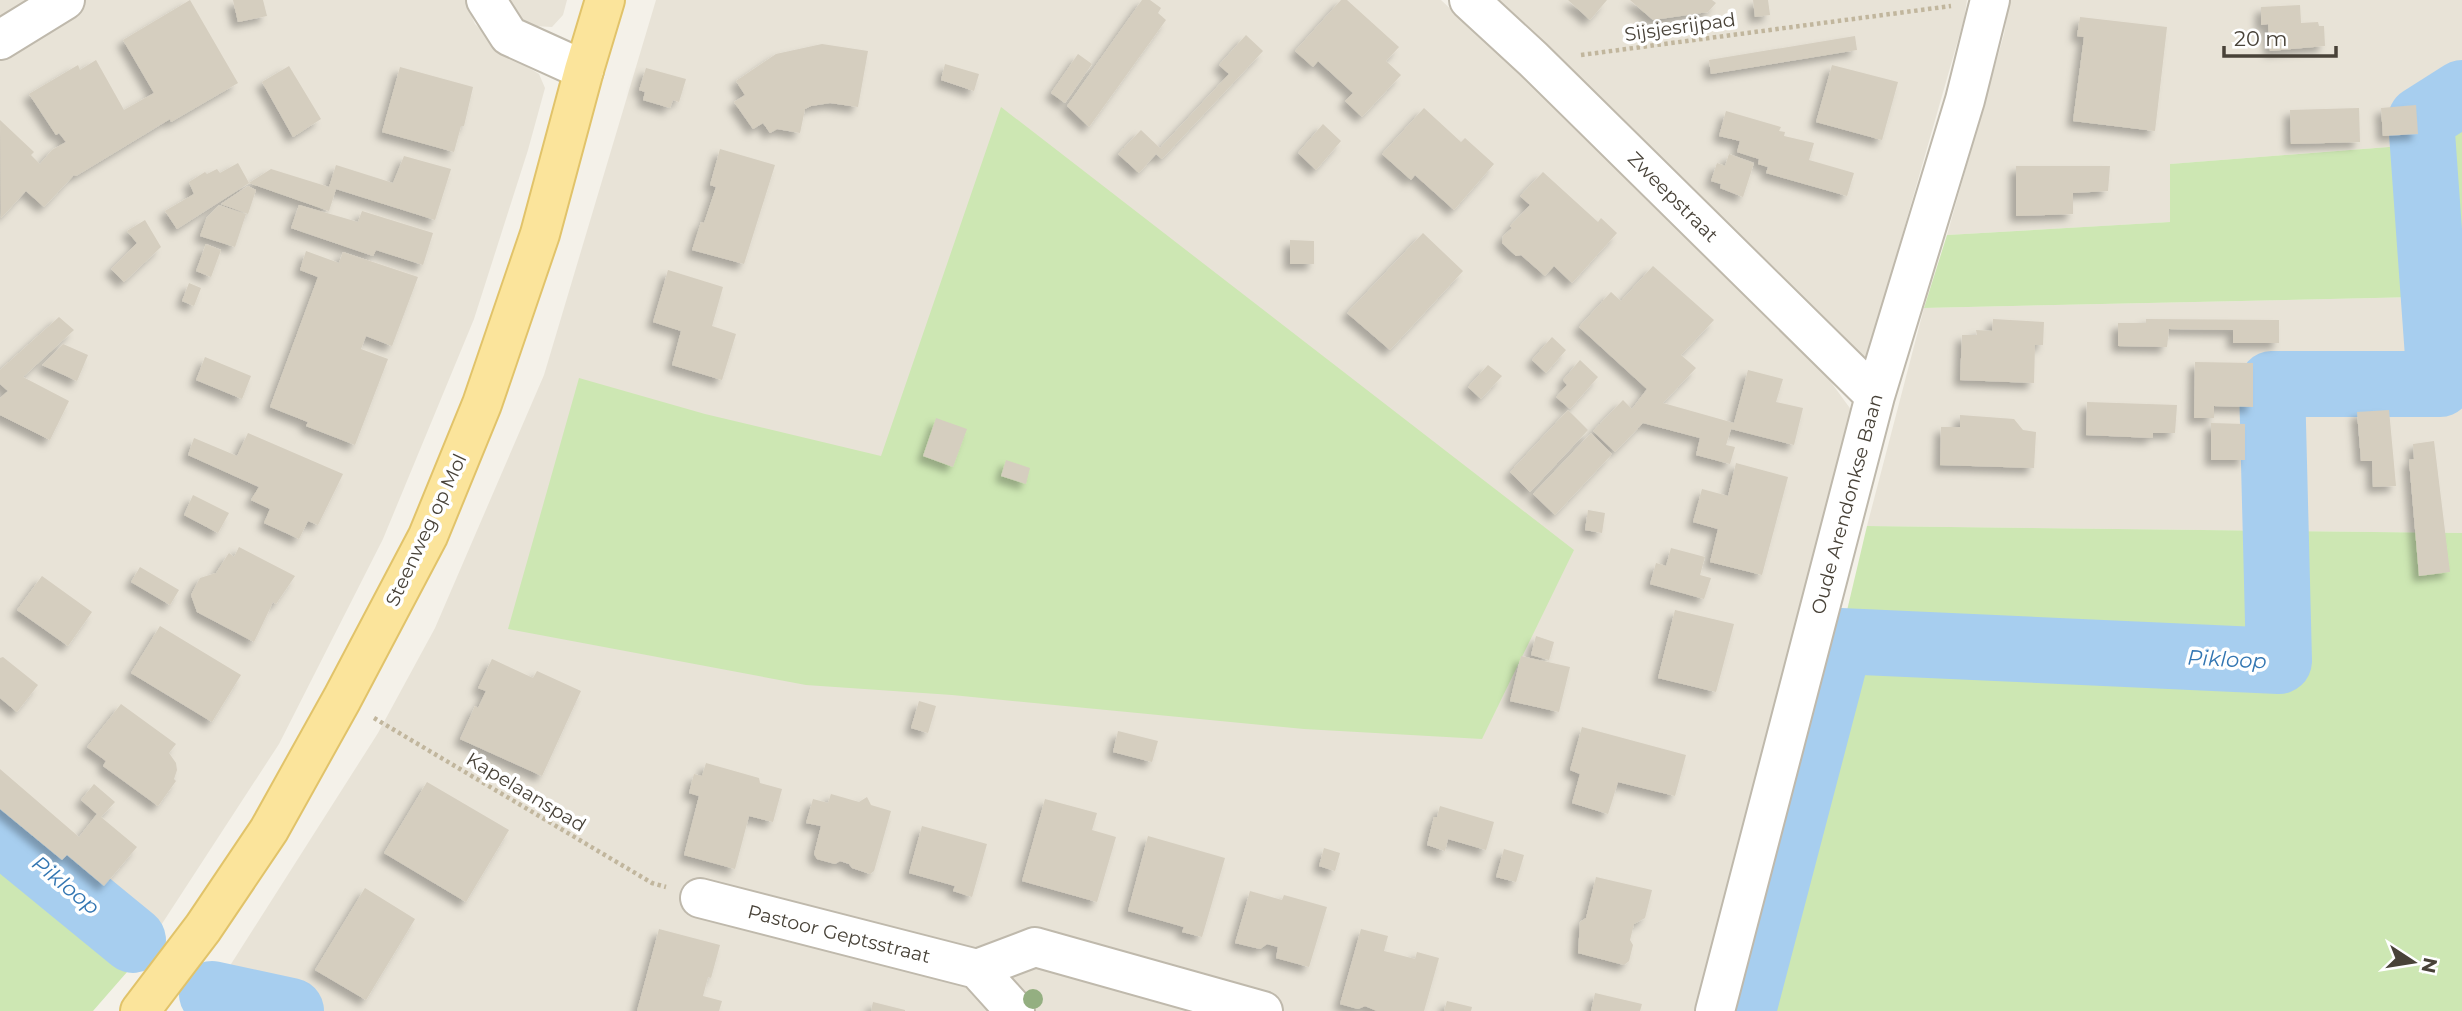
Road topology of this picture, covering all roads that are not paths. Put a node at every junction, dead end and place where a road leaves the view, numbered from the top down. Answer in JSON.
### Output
{"nodes":[{"id":1,"x":65,"y":0,"type":"edge"},
{"id":2,"x":486,"y":0,"type":"edge"},
{"id":3,"x":605,"y":0,"type":"edge"},
{"id":4,"x":1469,"y":0,"type":"edge"},
{"id":5,"x":1989,"y":1,"type":"edge"},
{"id":6,"x":0,"y":40,"type":"edge"},
{"id":7,"x":584,"y":70,"type":"junction"},
{"id":8,"x":1875,"y":396,"type":"junction"},
{"id":9,"x":700,"y":898,"type":"road end"},
{"id":10,"x":977,"y":969,"type":"junction"},
{"id":11,"x":140,"y":1011,"type":"edge"},
{"id":12,"x":1015,"y":1011,"type":"edge"},
{"id":13,"x":1263,"y":1011,"type":"edge"},
{"id":14,"x":1716,"y":1011,"type":"edge"}],
"edges":[{"from":1,"to":6,"type":"street"},
{"from":2,"to":7,"type":"street"},
{"from":3,"to":7,"type":"main road","name":"Steenweg op Mol"},
{"from":4,"to":8,"type":"street","name":"Zweepstraat"},
{"from":5,"to":8,"type":"street","name":"Oude Arendonkse Baan"},
{"from":7,"to":11,"type":"main road","name":"Steenweg op Mol"},
{"from":8,"to":14,"type":"street","name":"Oude Arendonkse Baan"},
{"from":9,"to":10,"type":"street","name":"Pastoor Geptsstraat"},
{"from":10,"to":12,"type":"street"},
{"from":10,"to":13,"type":"street"}]}
